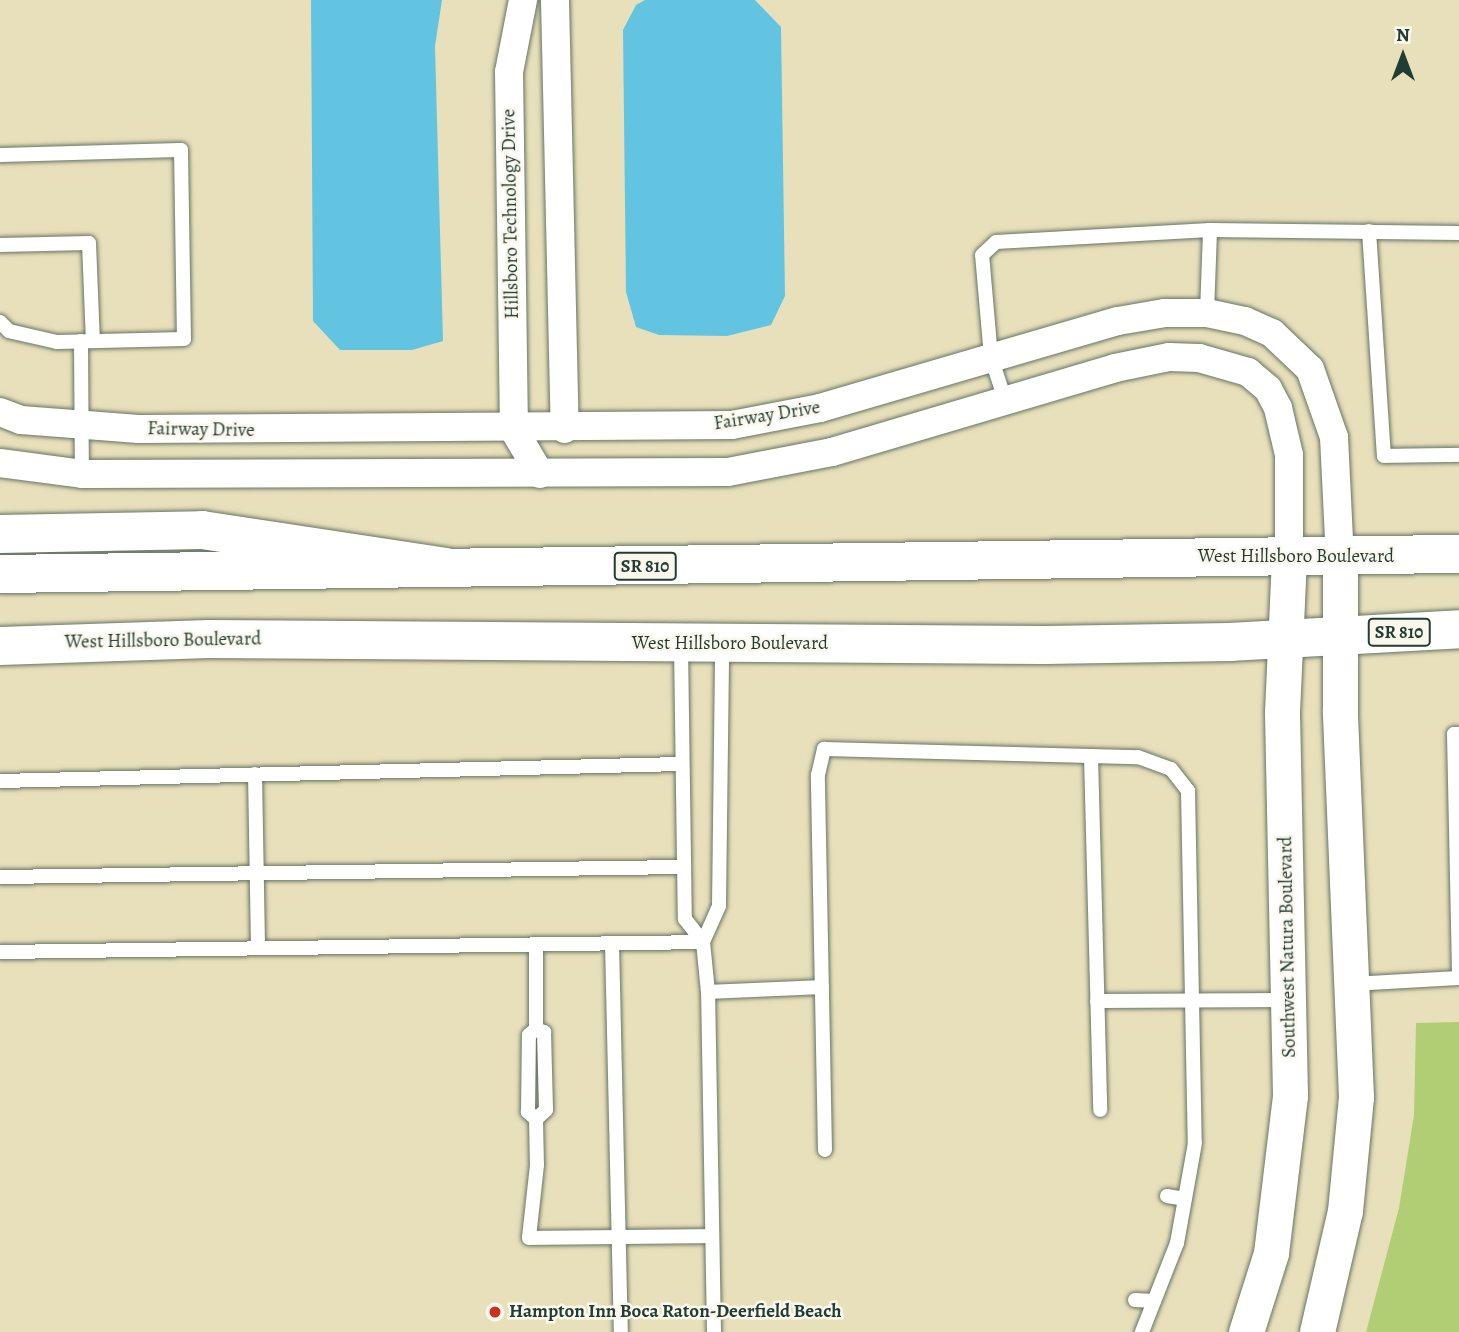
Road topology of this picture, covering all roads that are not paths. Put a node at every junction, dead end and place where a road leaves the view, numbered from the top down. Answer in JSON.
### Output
{"nodes":[{"id":1,"x":523,"y":0,"type":"edge"},
{"id":2,"x":555,"y":0,"type":"edge"},
{"id":3,"x":0,"y":155,"type":"edge"},
{"id":4,"x":1210,"y":230,"type":"junction"},
{"id":5,"x":1369,"y":231,"type":"junction"},
{"id":6,"x":1459,"y":233,"type":"edge"},
{"id":7,"x":0,"y":245,"type":"edge"},
{"id":8,"x":1207,"y":313,"type":"junction"},
{"id":9,"x":0,"y":322,"type":"edge"},
{"id":10,"x":87,"y":341,"type":"junction"},
{"id":11,"x":991,"y":357,"type":"junction"},
{"id":12,"x":1005,"y":400,"type":"junction"},
{"id":13,"x":0,"y":412,"type":"edge"},
{"id":14,"x":82,"y":425,"type":"junction"},
{"id":15,"x":565,"y":429,"type":"junction"},
{"id":16,"x":514,"y":430,"type":"junction"},
{"id":17,"x":1459,"y":455,"type":"edge"},
{"id":18,"x":0,"y":463,"type":"edge"},
{"id":19,"x":82,"y":474,"type":"junction"},
{"id":20,"x":540,"y":474,"type":"junction"},
{"id":21,"x":0,"y":534,"type":"edge"},
{"id":22,"x":1459,"y":554,"type":"edge"},
{"id":23,"x":1289,"y":558,"type":"junction"},
{"id":24,"x":1340,"y":558,"type":"junction"},
{"id":25,"x":446,"y":567,"type":"junction"},
{"id":26,"x":0,"y":574,"type":"edge"},
{"id":27,"x":1459,"y":629,"type":"edge"},
{"id":28,"x":1338,"y":634,"type":"junction"},
{"id":29,"x":1284,"y":640,"type":"junction"},
{"id":30,"x":681,"y":643,"type":"junction"},
{"id":31,"x":722,"y":644,"type":"junction"},
{"id":32,"x":0,"y":646,"type":"edge"},
{"id":33,"x":1459,"y":734,"type":"edge"},
{"id":34,"x":1091,"y":756,"type":"junction"},
{"id":35,"x":682,"y":764,"type":"junction"},
{"id":36,"x":255,"y":774,"type":"junction"},
{"id":37,"x":0,"y":781,"type":"edge"},
{"id":38,"x":683,"y":867,"type":"junction"},
{"id":39,"x":256,"y":874,"type":"junction"},
{"id":40,"x":0,"y":877,"type":"edge"},
{"id":41,"x":703,"y":942,"type":"junction"},
{"id":42,"x":612,"y":943,"type":"junction"},
{"id":43,"x":536,"y":944,"type":"junction"},
{"id":44,"x":258,"y":948,"type":"junction"},
{"id":45,"x":0,"y":952,"type":"edge"},
{"id":46,"x":1458,"y":978,"type":"edge"},
{"id":47,"x":1352,"y":984,"type":"junction"},
{"id":48,"x":822,"y":987,"type":"junction"},
{"id":49,"x":708,"y":992,"type":"junction"},
{"id":50,"x":1194,"y":1000,"type":"junction"},
{"id":51,"x":1289,"y":1000,"type":"junction"},
{"id":52,"x":1097,"y":1001,"type":"junction"},
{"id":53,"x":1100,"y":1110,"type":"dead end"},
{"id":54,"x":825,"y":1150,"type":"dead end"},
{"id":55,"x":1167,"y":1196,"type":"dead end"},
{"id":56,"x":1185,"y":1199,"type":"junction"},
{"id":57,"x":712,"y":1236,"type":"junction"},
{"id":58,"x":619,"y":1239,"type":"junction"},
{"id":59,"x":1135,"y":1300,"type":"dead end"},
{"id":60,"x":1154,"y":1301,"type":"junction"},
{"id":61,"x":621,"y":1332,"type":"edge"},
{"id":62,"x":714,"y":1332,"type":"edge"},
{"id":63,"x":1142,"y":1332,"type":"edge"},
{"id":64,"x":1246,"y":1332,"type":"edge"},
{"id":65,"x":1317,"y":1332,"type":"edge"}],
"edges":[{"from":1,"to":16,"type":"street","name":"Hillsboro Technology Drive"},
{"from":2,"to":15,"type":"street"},
{"from":3,"to":10,"type":"lane"},
{"from":4,"to":5,"type":"lane"},
{"from":4,"to":8,"type":"lane"},
{"from":4,"to":11,"type":"lane"},
{"from":5,"to":6,"type":"lane"},
{"from":5,"to":17,"type":"lane"},
{"from":7,"to":10,"type":"lane"},
{"from":8,"to":11,"type":"street","name":"Fairway Drive"},
{"from":8,"to":24,"type":"street","name":"Fairway Drive"},
{"from":9,"to":10,"type":"lane"},
{"from":10,"to":14,"type":"lane"},
{"from":11,"to":12,"type":"lane"},
{"from":11,"to":15,"type":"street","name":"Fairway Drive"},
{"from":12,"to":20,"type":"street"},
{"from":12,"to":23,"type":"street"},
{"from":13,"to":14,"type":"street","name":"Fairway Drive"},
{"from":14,"to":16,"type":"street","name":"Fairway Drive"},
{"from":14,"to":19,"type":"lane"},
{"from":15,"to":16,"type":"street","name":"Fairway Drive"},
{"from":15,"to":20,"type":"street"},
{"from":16,"to":20,"type":"street"},
{"from":18,"to":19,"type":"street"},
{"from":19,"to":20,"type":"street"},
{"from":21,"to":25,"type":"main road"},
{"from":22,"to":24,"type":"main road","name":"West Hillsboro Boulevard","number":"SR 810"},
{"from":23,"to":24,"type":"main road","name":"West Hillsboro Boulevard","number":"SR 810"},
{"from":23,"to":25,"type":"main road","name":"West Hillsboro Boulevard","number":"SR 810"},
{"from":23,"to":29,"type":"street","name":"Southwest Natura Boulevard"},
{"from":24,"to":28,"type":"street"},
{"from":25,"to":26,"type":"main road","name":"West Hillsboro Boulevard","number":"SR 810"},
{"from":27,"to":28,"type":"main road","name":"West Hillsboro Boulevard","number":"SR 810"},
{"from":28,"to":29,"type":"main road","name":"West Hillsboro Boulevard","number":"SR 810"},
{"from":28,"to":47,"type":"street"},
{"from":29,"to":31,"type":"main road","name":"West Hillsboro Boulevard","number":"SR 810"},
{"from":29,"to":51,"type":"street","name":"Southwest Natura Boulevard"},
{"from":30,"to":31,"type":"main road","name":"West Hillsboro Boulevard","number":"SR 810"},
{"from":30,"to":32,"type":"main road","name":"West Hillsboro Boulevard","number":"SR 810"},
{"from":30,"to":35,"type":"lane"},
{"from":31,"to":41,"type":"lane"},
{"from":33,"to":46,"type":"lane"},
{"from":34,"to":48,"type":"lane"},
{"from":34,"to":50,"type":"lane"},
{"from":34,"to":52,"type":"lane"},
{"from":35,"to":36,"type":"lane"},
{"from":35,"to":38,"type":"lane"},
{"from":36,"to":37,"type":"lane"},
{"from":36,"to":39,"type":"lane"},
{"from":38,"to":39,"type":"lane"},
{"from":38,"to":41,"type":"lane"},
{"from":39,"to":40,"type":"lane"},
{"from":39,"to":44,"type":"lane"},
{"from":41,"to":42,"type":"lane"},
{"from":41,"to":49,"type":"lane"},
{"from":42,"to":43,"type":"lane"},
{"from":42,"to":58,"type":"lane"},
{"from":43,"to":44,"type":"lane"},
{"from":43,"to":58,"type":"lane"},
{"from":44,"to":45,"type":"lane"},
{"from":46,"to":47,"type":"lane"},
{"from":47,"to":65,"type":"street"},
{"from":48,"to":49,"type":"lane"},
{"from":48,"to":54,"type":"lane"},
{"from":49,"to":57,"type":"lane"},
{"from":50,"to":51,"type":"lane"},
{"from":50,"to":52,"type":"lane"},
{"from":50,"to":56,"type":"lane"},
{"from":51,"to":64,"type":"street","name":"Southwest Natura Boulevard"},
{"from":52,"to":53,"type":"lane"},
{"from":55,"to":56,"type":"lane"},
{"from":56,"to":60,"type":"lane"},
{"from":57,"to":58,"type":"lane"},
{"from":57,"to":62,"type":"lane"},
{"from":58,"to":61,"type":"lane"},
{"from":59,"to":60,"type":"lane"},
{"from":60,"to":63,"type":"lane"}]}
